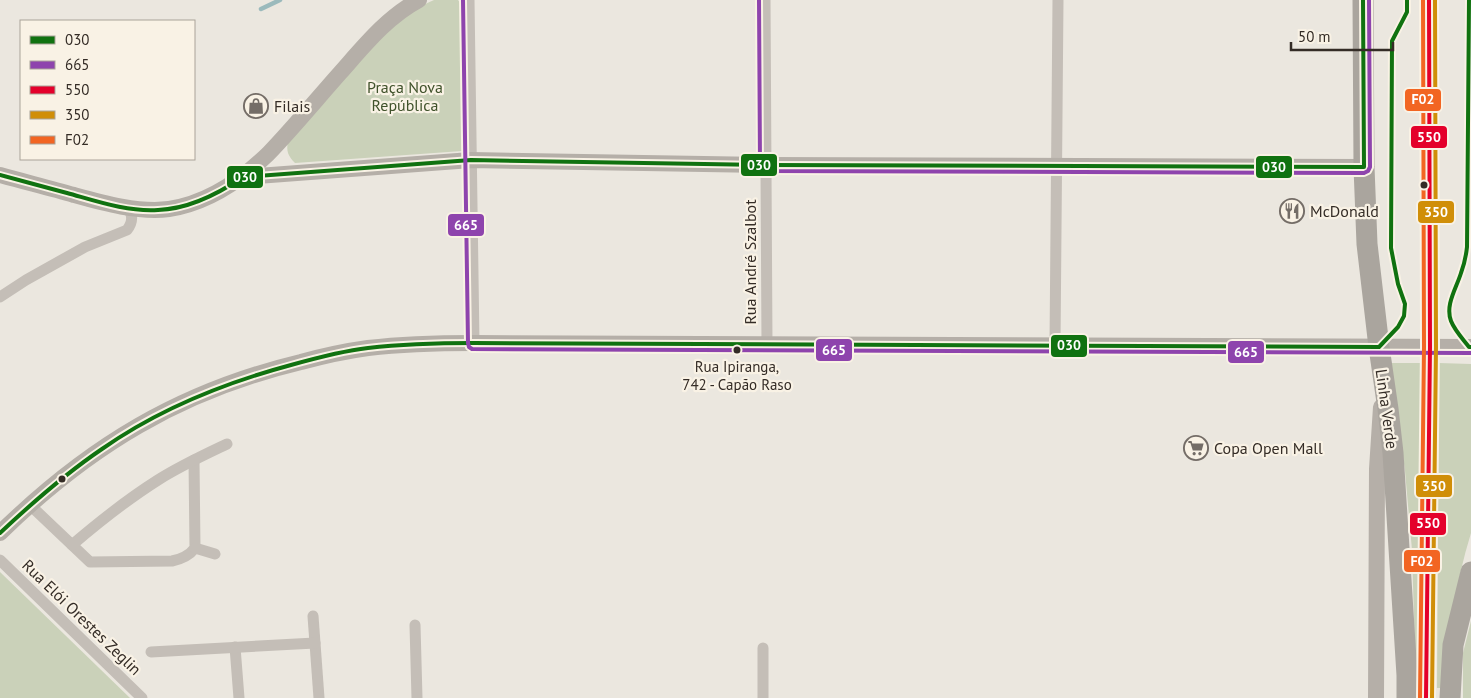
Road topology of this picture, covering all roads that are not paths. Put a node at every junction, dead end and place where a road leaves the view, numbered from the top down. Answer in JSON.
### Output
{"nodes":[{"id":1,"x":419,"y":0,"type":"edge"},
{"id":2,"x":469,"y":0,"type":"edge"},
{"id":3,"x":765,"y":0,"type":"edge"},
{"id":4,"x":1058,"y":0,"type":"edge"},
{"id":5,"x":1363,"y":0,"type":"edge"},
{"id":6,"x":471,"y":160,"type":"junction"},
{"id":7,"x":766,"y":165,"type":"junction"},
{"id":8,"x":1057,"y":166,"type":"junction"},
{"id":9,"x":1364,"y":167,"type":"junction"},
{"id":10,"x":0,"y":175,"type":"edge"},
{"id":11,"x":243,"y":177,"type":"junction"},
{"id":12,"x":125,"y":207,"type":"junction"},
{"id":13,"x":0,"y":297,"type":"edge"},
{"id":14,"x":474,"y":343,"type":"junction"},
{"id":15,"x":767,"y":344,"type":"junction"},
{"id":16,"x":1055,"y":346,"type":"junction"},
{"id":17,"x":1379,"y":347,"type":"junction"},
{"id":18,"x":1471,"y":347,"type":"edge"},
{"id":19,"x":1383,"y":377,"type":"junction"},
{"id":20,"x":227,"y":444,"type":"dead end"},
{"id":21,"x":194,"y":460,"type":"junction"},
{"id":22,"x":30,"y":505,"type":"junction"},
{"id":23,"x":0,"y":533,"type":"edge"},
{"id":24,"x":72,"y":544,"type":"junction"},
{"id":25,"x":195,"y":548,"type":"junction"},
{"id":26,"x":215,"y":554,"type":"dead end"},
{"id":27,"x":0,"y":560,"type":"edge"},
{"id":28,"x":1471,"y":572,"type":"edge"},
{"id":29,"x":313,"y":616,"type":"dead end"},
{"id":30,"x":415,"y":625,"type":"dead end"},
{"id":31,"x":315,"y":643,"type":"junction"},
{"id":32,"x":235,"y":647,"type":"junction"},
{"id":33,"x":763,"y":648,"type":"dead end"},
{"id":34,"x":151,"y":652,"type":"dead end"},
{"id":35,"x":142,"y":698,"type":"edge"},
{"id":36,"x":239,"y":698,"type":"edge"},
{"id":37,"x":319,"y":698,"type":"edge"},
{"id":38,"x":417,"y":698,"type":"edge"},
{"id":39,"x":763,"y":698,"type":"edge"},
{"id":40,"x":1376,"y":698,"type":"edge"},
{"id":41,"x":1407,"y":698,"type":"edge"},
{"id":42,"x":1450,"y":698,"type":"edge"}],
"edges":[{"from":1,"to":11,"type":"main road"},
{"from":2,"to":6,"type":"street"},
{"from":3,"to":7,"type":"street","name":"Rua André Szalbot"},
{"from":4,"to":8,"type":"street"},
{"from":5,"to":9,"type":"highway","name":"Linha Verde"},
{"from":6,"to":7,"type":"main road"},
{"from":6,"to":11,"type":"main road"},
{"from":6,"to":14,"type":"street"},
{"from":7,"to":8,"type":"main road"},
{"from":7,"to":15,"type":"street","name":"Rua André Szalbot"},
{"from":8,"to":9,"type":"main road"},
{"from":8,"to":16,"type":"street"},
{"from":9,"to":17,"type":"highway","name":"Linha Verde"},
{"from":10,"to":12,"type":"main road"},
{"from":11,"to":12,"type":"main road"},
{"from":12,"to":13,"type":"street"},
{"from":14,"to":15,"type":"main road"},
{"from":14,"to":22,"type":"main road"},
{"from":15,"to":16,"type":"main road"},
{"from":16,"to":17,"type":"main road"},
{"from":17,"to":18,"type":"main road"},
{"from":17,"to":19,"type":"highway","name":"Linha Verde"},
{"from":19,"to":40,"type":"main road"},
{"from":19,"to":41,"type":"highway","name":"Linha Verde"},
{"from":20,"to":21,"type":"street"},
{"from":21,"to":24,"type":"street"},
{"from":21,"to":25,"type":"street"},
{"from":22,"to":23,"type":"main road"},
{"from":22,"to":24,"type":"street"},
{"from":24,"to":25,"type":"street"},
{"from":25,"to":26,"type":"street"},
{"from":27,"to":35,"type":"street","name":"Rua Elói Orestes Zeglin"},
{"from":28,"to":42,"type":"highway"},
{"from":29,"to":31,"type":"street"},
{"from":30,"to":38,"type":"street"},
{"from":31,"to":32,"type":"street"},
{"from":31,"to":37,"type":"street"},
{"from":32,"to":34,"type":"street"},
{"from":32,"to":36,"type":"street"},
{"from":33,"to":39,"type":"street"}]}
